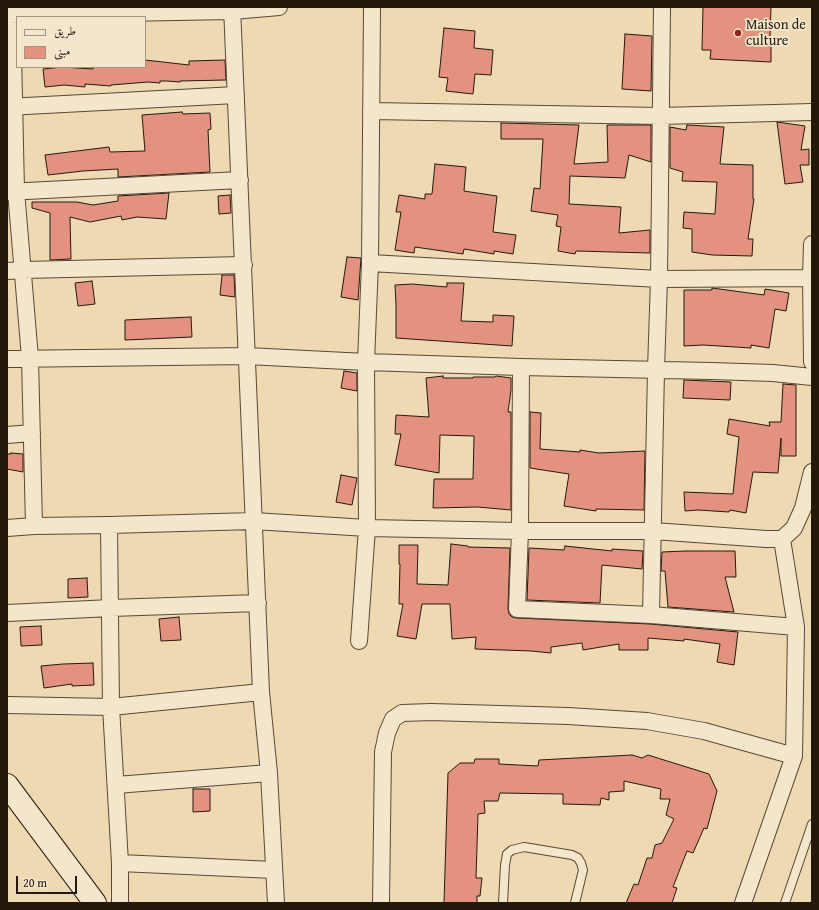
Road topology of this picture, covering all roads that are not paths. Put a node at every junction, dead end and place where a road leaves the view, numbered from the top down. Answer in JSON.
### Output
{"nodes":[{"id":1,"x":279,"y":7,"type":"edge"},
{"id":2,"x":372,"y":7,"type":"edge"},
{"id":3,"x":662,"y":7,"type":"edge"},
{"id":4,"x":232,"y":9,"type":"edge"},
{"id":5,"x":10,"y":12,"type":"edge"},
{"id":6,"x":236,"y":95,"type":"junction"},
{"id":7,"x":11,"y":106,"type":"edge"},
{"id":8,"x":371,"y":111,"type":"junction"},
{"id":9,"x":812,"y":112,"type":"edge"},
{"id":10,"x":661,"y":116,"type":"junction"},
{"id":11,"x":240,"y":180,"type":"junction"},
{"id":12,"x":12,"y":192,"type":"edge"},
{"id":13,"x":812,"y":244,"type":"edge"},
{"id":14,"x":370,"y":263,"type":"junction"},
{"id":15,"x":244,"y":265,"type":"junction"},
{"id":16,"x":15,"y":270,"type":"edge"},
{"id":17,"x":811,"y":278,"type":"junction"},
{"id":18,"x":659,"y":279,"type":"junction"},
{"id":19,"x":247,"y":356,"type":"junction"},
{"id":20,"x":30,"y":358,"type":"junction"},
{"id":21,"x":7,"y":359,"type":"edge"},
{"id":22,"x":366,"y":362,"type":"junction"},
{"id":23,"x":812,"y":362,"type":"edge"},
{"id":24,"x":521,"y":367,"type":"junction"},
{"id":25,"x":656,"y":370,"type":"junction"},
{"id":26,"x":812,"y":377,"type":"edge"},
{"id":27,"x":32,"y":433,"type":"junction"},
{"id":28,"x":7,"y":435,"type":"edge"},
{"id":29,"x":812,"y":472,"type":"edge"},
{"id":30,"x":254,"y":521,"type":"junction"},
{"id":31,"x":109,"y":525,"type":"junction"},
{"id":32,"x":34,"y":526,"type":"junction"},
{"id":33,"x":7,"y":528,"type":"edge"},
{"id":34,"x":367,"y":528,"type":"junction"},
{"id":35,"x":520,"y":531,"type":"junction"},
{"id":36,"x":653,"y":531,"type":"junction"},
{"id":37,"x":782,"y":538,"type":"junction"},
{"id":38,"x":258,"y":603,"type":"junction"},
{"id":39,"x":111,"y":608,"type":"junction"},
{"id":40,"x":7,"y":613,"type":"edge"},
{"id":41,"x":651,"y":615,"type":"junction"},
{"id":42,"x":796,"y":627,"type":"junction"},
{"id":43,"x":359,"y":641,"type":"dead end"},
{"id":44,"x":261,"y":692,"type":"junction"},
{"id":45,"x":7,"y":705,"type":"edge"},
{"id":46,"x":111,"y":707,"type":"junction"},
{"id":47,"x":794,"y":756,"type":"junction"},
{"id":48,"x":269,"y":773,"type":"junction"},
{"id":49,"x":7,"y":785,"type":"edge"},
{"id":50,"x":116,"y":785,"type":"junction"},
{"id":51,"x":812,"y":824,"type":"edge"},
{"id":52,"x":120,"y":862,"type":"junction"},
{"id":53,"x":274,"y":870,"type":"junction"},
{"id":54,"x":95,"y":903,"type":"edge"},
{"id":55,"x":120,"y":903,"type":"edge"},
{"id":56,"x":276,"y":903,"type":"edge"},
{"id":57,"x":381,"y":903,"type":"edge"},
{"id":58,"x":503,"y":903,"type":"edge"},
{"id":59,"x":575,"y":903,"type":"edge"},
{"id":60,"x":743,"y":903,"type":"edge"},
{"id":61,"x":785,"y":903,"type":"edge"}],
"edges":[{"from":1,"to":4,"type":"street"},
{"from":2,"to":8,"type":"street"},
{"from":3,"to":10,"type":"street"},
{"from":4,"to":5,"type":"street"},
{"from":4,"to":6,"type":"street"},
{"from":5,"to":7,"type":"street"},
{"from":6,"to":7,"type":"street"},
{"from":6,"to":11,"type":"street"},
{"from":7,"to":12,"type":"street"},
{"from":8,"to":10,"type":"street"},
{"from":8,"to":14,"type":"street"},
{"from":9,"to":10,"type":"street"},
{"from":10,"to":18,"type":"street"},
{"from":11,"to":12,"type":"street"},
{"from":11,"to":15,"type":"street"},
{"from":12,"to":16,"type":"street"},
{"from":13,"to":17,"type":"street"},
{"from":14,"to":18,"type":"street"},
{"from":14,"to":22,"type":"street"},
{"from":15,"to":16,"type":"street"},
{"from":15,"to":19,"type":"street"},
{"from":16,"to":20,"type":"street"},
{"from":17,"to":18,"type":"street"},
{"from":17,"to":23,"type":"street"},
{"from":18,"to":25,"type":"street"},
{"from":19,"to":20,"type":"street"},
{"from":19,"to":22,"type":"street"},
{"from":19,"to":30,"type":"street"},
{"from":20,"to":21,"type":"street"},
{"from":20,"to":27,"type":"street"},
{"from":22,"to":24,"type":"street"},
{"from":22,"to":34,"type":"street"},
{"from":24,"to":25,"type":"street"},
{"from":24,"to":35,"type":"street"},
{"from":25,"to":26,"type":"street"},
{"from":25,"to":36,"type":"street"},
{"from":27,"to":28,"type":"street"},
{"from":27,"to":32,"type":"street"},
{"from":29,"to":37,"type":"street"},
{"from":30,"to":31,"type":"street"},
{"from":30,"to":34,"type":"street"},
{"from":30,"to":38,"type":"street"},
{"from":31,"to":32,"type":"street"},
{"from":31,"to":39,"type":"street"},
{"from":32,"to":33,"type":"street"},
{"from":34,"to":35,"type":"street"},
{"from":34,"to":43,"type":"street"},
{"from":35,"to":36,"type":"street"},
{"from":35,"to":41,"type":"street"},
{"from":36,"to":37,"type":"street"},
{"from":36,"to":41,"type":"street"},
{"from":37,"to":42,"type":"street"},
{"from":38,"to":39,"type":"street"},
{"from":38,"to":44,"type":"street"},
{"from":39,"to":40,"type":"street"},
{"from":39,"to":46,"type":"street"},
{"from":41,"to":42,"type":"street"},
{"from":42,"to":47,"type":"street"},
{"from":44,"to":46,"type":"street"},
{"from":44,"to":48,"type":"street"},
{"from":45,"to":46,"type":"street"},
{"from":46,"to":50,"type":"street"},
{"from":47,"to":57,"type":"street"},
{"from":47,"to":60,"type":"street"},
{"from":48,"to":50,"type":"street"},
{"from":48,"to":53,"type":"street"},
{"from":49,"to":54,"type":"main road"},
{"from":50,"to":52,"type":"street"},
{"from":51,"to":61,"type":"lane"},
{"from":52,"to":53,"type":"street"},
{"from":52,"to":55,"type":"street"},
{"from":53,"to":56,"type":"street"},
{"from":58,"to":59,"type":"lane"}]}
